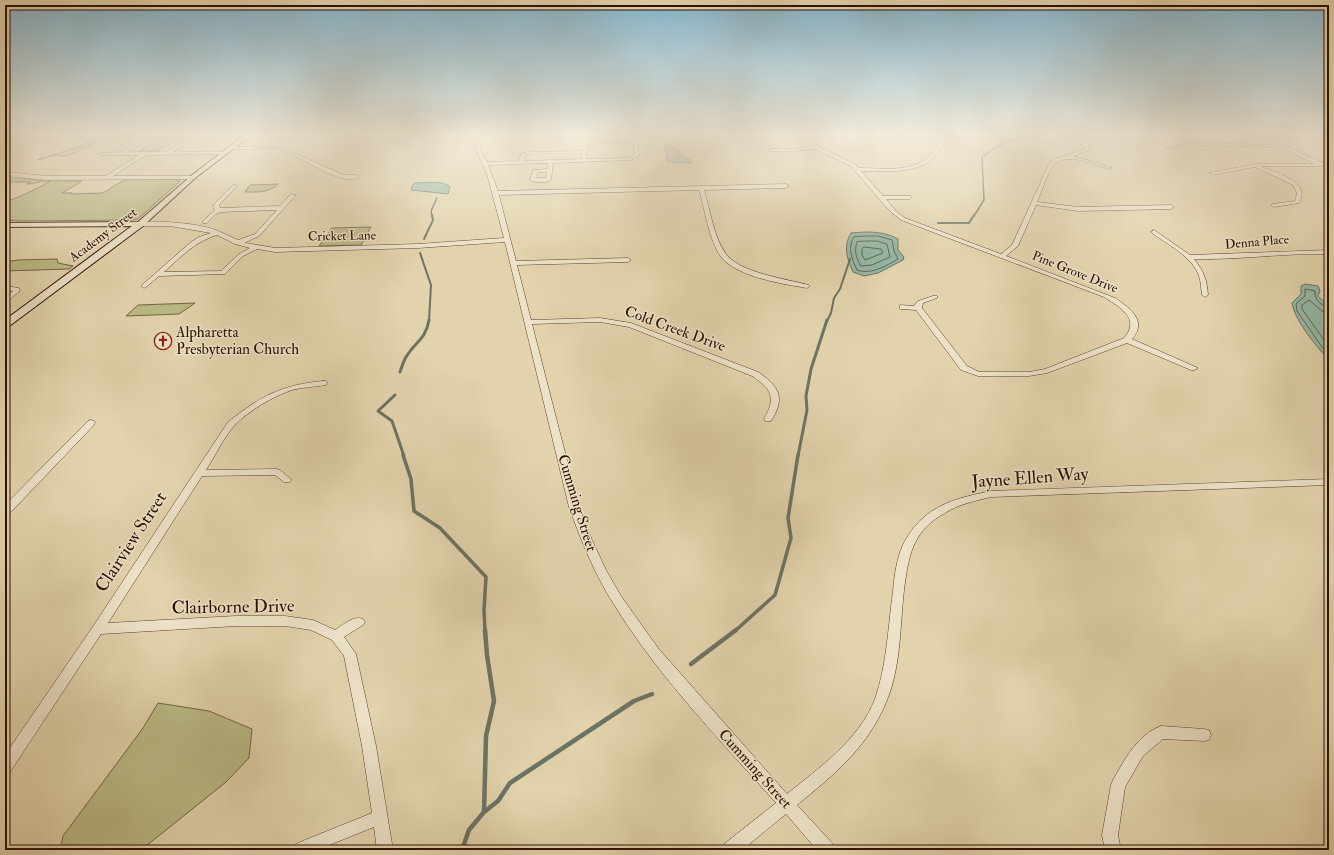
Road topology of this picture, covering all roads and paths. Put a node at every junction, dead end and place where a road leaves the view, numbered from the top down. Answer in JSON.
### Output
{"nodes":[{"id":1,"x":113,"y":173,"type":"edge"},
{"id":2,"x":198,"y":173,"type":"edge"},
{"id":3,"x":334,"y":173,"type":"edge"},
{"id":4,"x":489,"y":173,"type":"edge"},
{"id":5,"x":860,"y":173,"type":"edge"},
{"id":6,"x":1047,"y":173,"type":"edge"},
{"id":7,"x":1270,"y":173,"type":"edge"},
{"id":8,"x":5,"y":174,"type":"edge"},
{"id":9,"x":106,"y":177,"type":"junction"},
{"id":10,"x":193,"y":177,"type":"junction"},
{"id":11,"x":356,"y":177,"type":"dead end"},
{"id":12,"x":234,"y":186,"type":"dead end"},
{"id":13,"x":786,"y":186,"type":"dead end"},
{"id":14,"x":701,"y":188,"type":"junction"},
{"id":15,"x":496,"y":193,"type":"junction"},
{"id":16,"x":293,"y":195,"type":"dead end"},
{"id":17,"x":910,"y":197,"type":"dead end"},
{"id":18,"x":881,"y":198,"type":"junction"},
{"id":19,"x":1034,"y":203,"type":"junction"},
{"id":20,"x":1274,"y":205,"type":"dead end"},
{"id":21,"x":1171,"y":207,"type":"dead end"},
{"id":22,"x":281,"y":208,"type":"junction"},
{"id":23,"x":219,"y":211,"type":"junction"},
{"id":24,"x":205,"y":222,"type":"dead end"},
{"id":25,"x":5,"y":226,"type":"edge"},
{"id":26,"x":137,"y":226,"type":"junction"},
{"id":27,"x":1154,"y":232,"type":"dead end"},
{"id":28,"x":216,"y":233,"type":"junction"},
{"id":29,"x":508,"y":240,"type":"junction"},
{"id":30,"x":237,"y":243,"type":"junction"},
{"id":31,"x":254,"y":248,"type":"junction"},
{"id":32,"x":1329,"y":252,"type":"edge"},
{"id":33,"x":1002,"y":256,"type":"junction"},
{"id":34,"x":1188,"y":257,"type":"junction"},
{"id":35,"x":628,"y":260,"type":"dead end"},
{"id":36,"x":514,"y":263,"type":"junction"},
{"id":37,"x":159,"y":274,"type":"junction"},
{"id":38,"x":144,"y":286,"type":"dead end"},
{"id":39,"x":807,"y":286,"type":"dead end"},
{"id":40,"x":5,"y":288,"type":"edge"},
{"id":41,"x":1204,"y":295,"type":"dead end"},
{"id":42,"x":935,"y":297,"type":"dead end"},
{"id":43,"x":5,"y":301,"type":"edge"},
{"id":44,"x":902,"y":307,"type":"dead end"},
{"id":45,"x":918,"y":308,"type":"junction"},
{"id":46,"x":529,"y":322,"type":"junction"},
{"id":47,"x":5,"y":325,"type":"edge"},
{"id":48,"x":1127,"y":340,"type":"junction"},
{"id":49,"x":1194,"y":368,"type":"dead end"},
{"id":50,"x":324,"y":383,"type":"dead end"},
{"id":51,"x":768,"y":419,"type":"dead end"},
{"id":52,"x":91,"y":423,"type":"dead end"},
{"id":53,"x":199,"y":473,"type":"junction"},
{"id":54,"x":287,"y":480,"type":"dead end"},
{"id":55,"x":1329,"y":482,"type":"edge"},
{"id":56,"x":5,"y":511,"type":"edge"},
{"id":57,"x":359,"y":622,"type":"dead end"},
{"id":58,"x":98,"y":629,"type":"junction"},
{"id":59,"x":336,"y":636,"type":"junction"},
{"id":60,"x":1204,"y":735,"type":"dead end"},
{"id":61,"x":5,"y":767,"type":"edge"},
{"id":62,"x":786,"y":804,"type":"junction"},
{"id":63,"x":381,"y":817,"type":"junction"},
{"id":64,"x":302,"y":850,"type":"edge"},
{"id":65,"x":385,"y":850,"type":"edge"},
{"id":66,"x":730,"y":850,"type":"edge"},
{"id":67,"x":827,"y":850,"type":"edge"},
{"id":68,"x":1113,"y":850,"type":"edge"}],
"edges":[{"from":1,"to":9,"type":"street"},
{"from":2,"to":10,"type":"street","name":"Academy Street"},
{"from":3,"to":11,"type":"street"},
{"from":4,"to":15,"type":"street","name":"Cumming Street"},
{"from":5,"to":18,"type":"street","name":"Pine Grove Drive"},
{"from":6,"to":19,"type":"street"},
{"from":7,"to":20,"type":"street"},
{"from":8,"to":9,"type":"street"},
{"from":9,"to":10,"type":"street"},
{"from":10,"to":26,"type":"street","name":"Academy Street"},
{"from":12,"to":23,"type":"street"},
{"from":13,"to":14,"type":"street"},
{"from":14,"to":15,"type":"street"},
{"from":14,"to":39,"type":"street"},
{"from":15,"to":29,"type":"street","name":"Cumming Street"},
{"from":16,"to":22,"type":"street"},
{"from":17,"to":18,"type":"street"},
{"from":18,"to":33,"type":"street","name":"Pine Grove Drive"},
{"from":19,"to":21,"type":"street"},
{"from":19,"to":33,"type":"street"},
{"from":22,"to":23,"type":"street"},
{"from":22,"to":30,"type":"street"},
{"from":23,"to":24,"type":"street"},
{"from":25,"to":26,"type":"street"},
{"from":26,"to":28,"type":"street","name":"Cricket Lane"},
{"from":26,"to":47,"type":"street","name":"Academy Street"},
{"from":27,"to":34,"type":"street"},
{"from":28,"to":30,"type":"street","name":"Cricket Lane"},
{"from":28,"to":37,"type":"street"},
{"from":29,"to":31,"type":"street","name":"Cricket Lane"},
{"from":29,"to":36,"type":"street","name":"Cumming Street"},
{"from":30,"to":31,"type":"street","name":"Cricket Lane"},
{"from":31,"to":37,"type":"street"},
{"from":32,"to":34,"type":"street","name":"Denna Place"},
{"from":33,"to":48,"type":"street","name":"Pine Grove Drive"},
{"from":34,"to":41,"type":"street"},
{"from":35,"to":36,"type":"street"},
{"from":36,"to":46,"type":"street","name":"Cumming Street"},
{"from":37,"to":38,"type":"street"},
{"from":40,"to":43,"type":"street"},
{"from":42,"to":45,"type":"street"},
{"from":44,"to":45,"type":"street"},
{"from":45,"to":48,"type":"street"},
{"from":46,"to":51,"type":"street","name":"Cold Creek Drive"},
{"from":46,"to":62,"type":"street","name":"Cumming Street"},
{"from":48,"to":49,"type":"street"},
{"from":50,"to":53,"type":"street","name":"Clairview Street"},
{"from":52,"to":56,"type":"street"},
{"from":53,"to":54,"type":"street"},
{"from":53,"to":58,"type":"street","name":"Clairview Street"},
{"from":55,"to":62,"type":"street","name":"Jayne Ellen Way"},
{"from":57,"to":59,"type":"street"},
{"from":58,"to":59,"type":"street","name":"Clairborne Drive"},
{"from":58,"to":61,"type":"street","name":"Clairview Street"},
{"from":59,"to":63,"type":"street","name":"Clairborne Drive"},
{"from":60,"to":68,"type":"street"},
{"from":62,"to":66,"type":"street","name":"Jayne Ellen Way"},
{"from":62,"to":67,"type":"street","name":"Cumming Street"},
{"from":63,"to":64,"type":"street"},
{"from":63,"to":65,"type":"street","name":"Clairborne Drive"}]}
